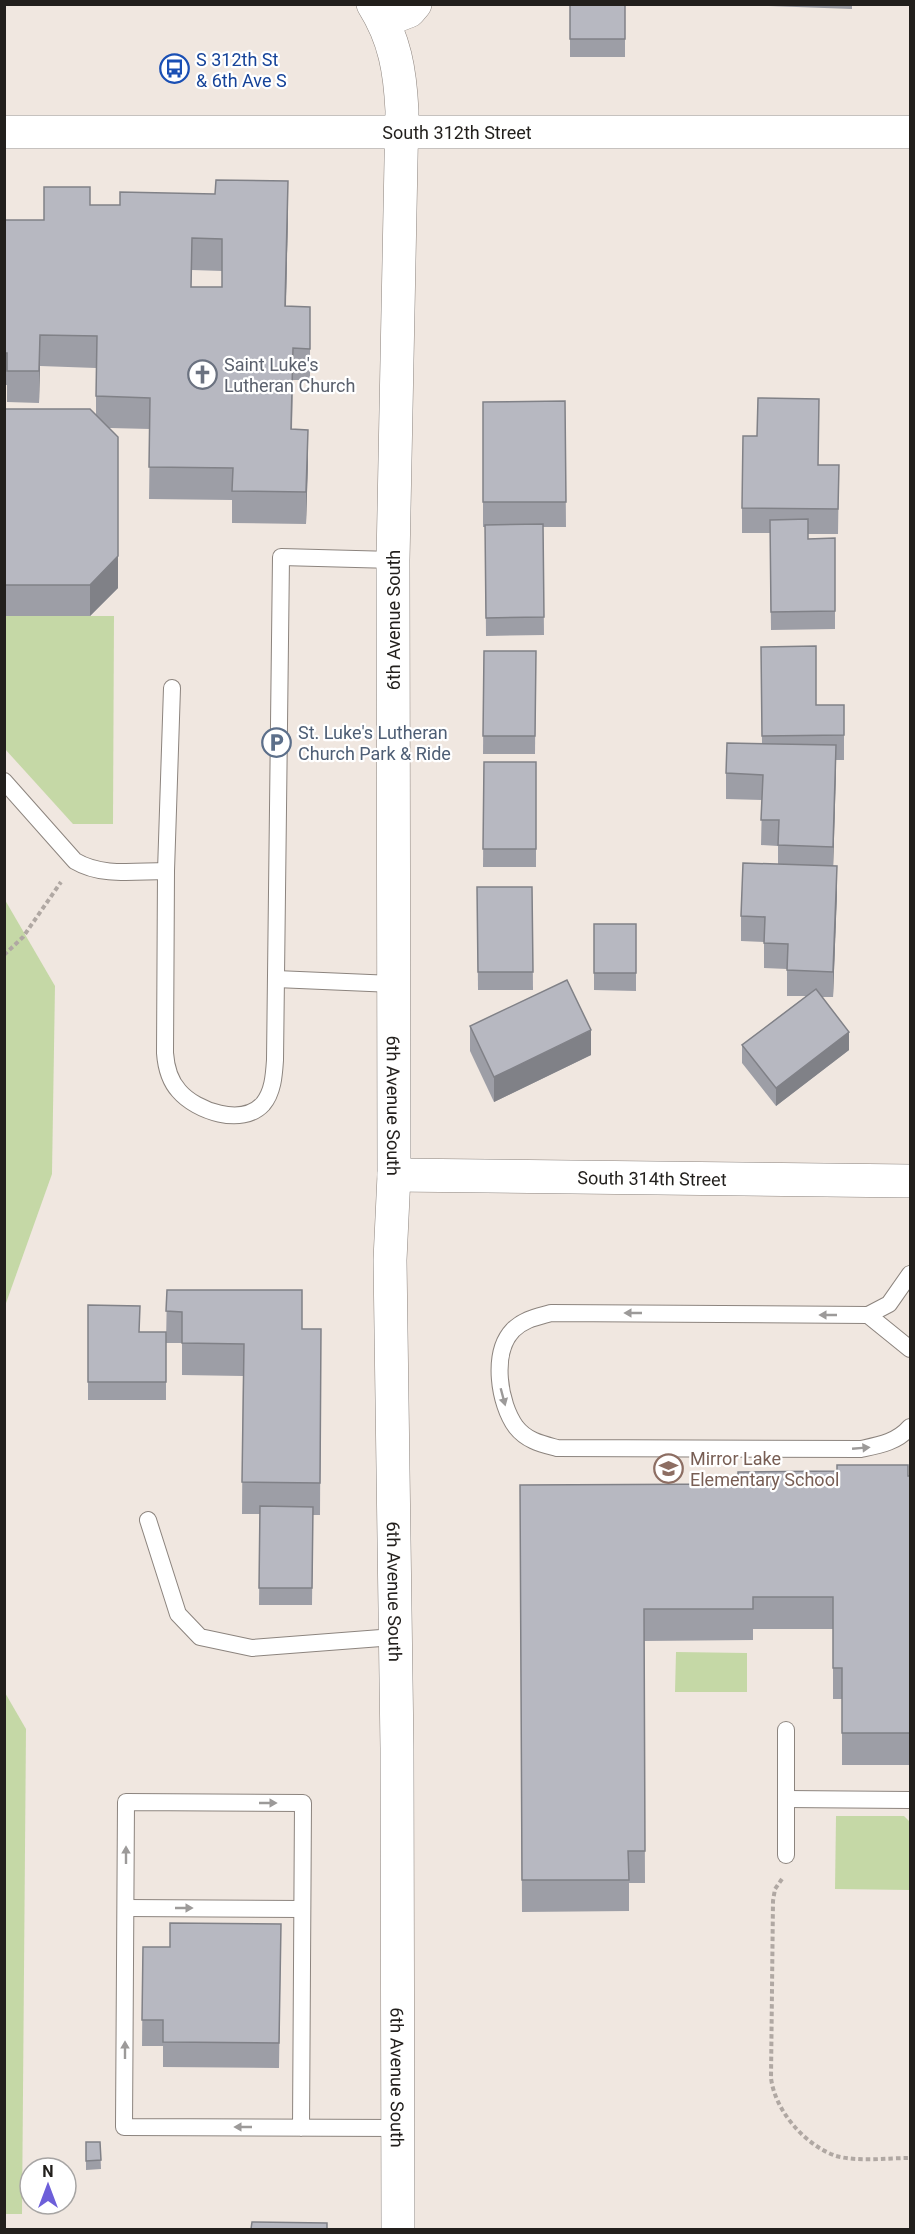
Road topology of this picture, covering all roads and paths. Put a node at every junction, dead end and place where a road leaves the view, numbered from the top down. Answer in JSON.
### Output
{"nodes":[{"id":1,"x":415,"y":4,"type":"edge"},
{"id":2,"x":378,"y":13,"type":"edge"},
{"id":3,"x":4,"y":132,"type":"edge"},
{"id":4,"x":910,"y":132,"type":"edge"},
{"id":5,"x":400,"y":133,"type":"junction"},
{"id":6,"x":393,"y":560,"type":"junction"},
{"id":7,"x":172,"y":688,"type":"dead end"},
{"id":8,"x":4,"y":781,"type":"edge"},
{"id":9,"x":75,"y":861,"type":"junction"},
{"id":10,"x":166,"y":871,"type":"junction"},
{"id":11,"x":4,"y":955,"type":"edge"},
{"id":12,"x":276,"y":979,"type":"junction"},
{"id":13,"x":393,"y":984,"type":"junction"},
{"id":14,"x":394,"y":1175,"type":"junction"},
{"id":15,"x":910,"y":1181,"type":"edge"},
{"id":16,"x":910,"y":1274,"type":"edge"},
{"id":17,"x":868,"y":1315,"type":"junction"},
{"id":18,"x":910,"y":1349,"type":"edge"},
{"id":19,"x":910,"y":1427,"type":"edge"},
{"id":20,"x":148,"y":1520,"type":"dead end"},
{"id":21,"x":394,"y":1637,"type":"junction"},
{"id":22,"x":786,"y":1730,"type":"dead end"},
{"id":23,"x":786,"y":1799,"type":"junction"},
{"id":24,"x":910,"y":1800,"type":"edge"},
{"id":25,"x":786,"y":1855,"type":"joint"},
{"id":26,"x":126,"y":1908,"type":"junction"},
{"id":27,"x":303,"y":1909,"type":"junction"},
{"id":28,"x":301,"y":2128,"type":"junction"},
{"id":29,"x":398,"y":2128,"type":"junction"},
{"id":30,"x":910,"y":2158,"type":"edge"},
{"id":31,"x":398,"y":2229,"type":"edge"}],
"edges":[{"from":1,"to":2,"type":"street","name":"6th Avenue South"},
{"from":2,"to":5,"type":"street","name":"6th Avenue South"},
{"from":3,"to":5,"type":"street","name":"South 312th Street"},
{"from":4,"to":5,"type":"street","name":"South 312th Street"},
{"from":5,"to":6,"type":"street","name":"6th Avenue South"},
{"from":6,"to":12,"type":"lane"},
{"from":6,"to":13,"type":"street","name":"6th Avenue South"},
{"from":7,"to":10,"type":"lane"},
{"from":8,"to":9,"type":"lane"},
{"from":9,"to":10,"type":"lane"},
{"from":9,"to":11,"type":"path"},
{"from":10,"to":12,"type":"lane"},
{"from":12,"to":13,"type":"lane"},
{"from":13,"to":14,"type":"street","name":"6th Avenue South"},
{"from":14,"to":15,"type":"street","name":"South 314th Street"},
{"from":14,"to":21,"type":"street","name":"6th Avenue South"},
{"from":16,"to":17,"type":"lane"},
{"from":17,"to":18,"type":"lane"},
{"from":17,"to":19,"type":"lane","one_way":true},
{"from":20,"to":21,"type":"lane"},
{"from":21,"to":29,"type":"street","name":"6th Avenue South"},
{"from":22,"to":23,"type":"lane"},
{"from":23,"to":24,"type":"lane"},
{"from":23,"to":25,"type":"lane"},
{"from":25,"to":30,"type":"path"},
{"from":26,"to":27,"type":"lane","one_way":true},
{"from":26,"to":27,"type":"lane","one_way":true},
{"from":28,"to":26,"type":"lane","one_way":true},
{"from":27,"to":28,"type":"lane"},
{"from":28,"to":29,"type":"lane"},
{"from":29,"to":31,"type":"street","name":"6th Avenue South"}]}
